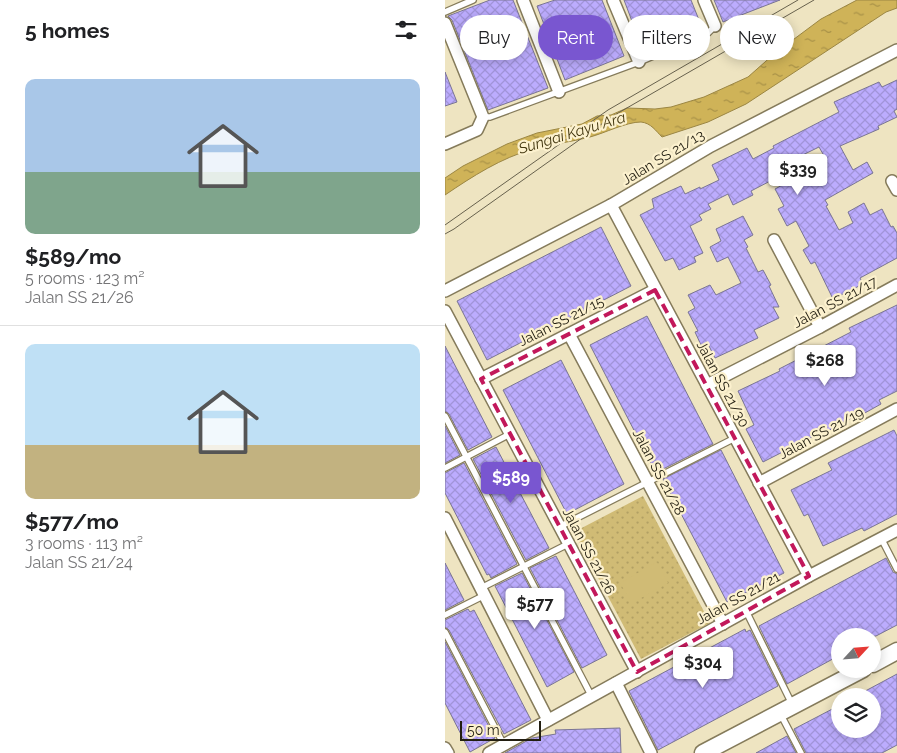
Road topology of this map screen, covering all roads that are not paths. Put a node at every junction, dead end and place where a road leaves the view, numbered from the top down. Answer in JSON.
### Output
{"nodes":[{"id":1,"x":473,"y":0,"type":"edge"},
{"id":2,"x":613,"y":0,"type":"edge"},
{"id":3,"x":704,"y":0,"type":"edge"},
{"id":4,"x":525,"y":1,"type":"edge"},
{"id":5,"x":445,"y":12,"type":"edge"},
{"id":6,"x":445,"y":23,"type":"edge"},
{"id":7,"x":715,"y":26,"type":"joint"},
{"id":8,"x":897,"y":50,"type":"edge"},
{"id":9,"x":639,"y":62,"type":"junction"},
{"id":10,"x":559,"y":92,"type":"junction"},
{"id":11,"x":483,"y":117,"type":"junction"},
{"id":12,"x":445,"y":144,"type":"edge"},
{"id":13,"x":611,"y":205,"type":"junction"},
{"id":14,"x":774,"y":240,"type":"dead end"},
{"id":15,"x":897,"y":285,"type":"edge"},
{"id":16,"x":655,"y":290,"type":"junction"},
{"id":17,"x":445,"y":291,"type":"edge"},
{"id":18,"x":445,"y":312,"type":"edge"},
{"id":19,"x":820,"y":327,"type":"junction"},
{"id":20,"x":569,"y":334,"type":"junction"},
{"id":21,"x":481,"y":379,"type":"junction"},
{"id":22,"x":707,"y":385,"type":"junction"},
{"id":23,"x":897,"y":409,"type":"edge"},
{"id":24,"x":445,"y":416,"type":"edge"},
{"id":25,"x":510,"y":434,"type":"junction"},
{"id":26,"x":735,"y":438,"type":"junction"},
{"id":27,"x":466,"y":457,"type":"junction"},
{"id":28,"x":445,"y":468,"type":"edge"},
{"id":29,"x":647,"y":482,"type":"junction"},
{"id":30,"x":759,"y":483,"type":"junction"},
{"id":31,"x":445,"y":518,"type":"edge"},
{"id":32,"x":559,"y":527,"type":"junction"},
{"id":33,"x":897,"y":530,"type":"edge"},
{"id":34,"x":881,"y":538,"type":"junction"},
{"id":35,"x":569,"y":544,"type":"junction"},
{"id":36,"x":524,"y":567,"type":"junction"},
{"id":37,"x":897,"y":569,"type":"edge"},
{"id":38,"x":809,"y":576,"type":"junction"},
{"id":39,"x":483,"y":591,"type":"junction"},
{"id":40,"x":746,"y":611,"type":"junction"},
{"id":41,"x":445,"y":616,"type":"edge"},
{"id":42,"x":723,"y":624,"type":"junction"},
{"id":43,"x":445,"y":632,"type":"edge"},
{"id":44,"x":897,"y":651,"type":"edge"},
{"id":45,"x":881,"y":660,"type":"edge"},
{"id":46,"x":637,"y":672,"type":"junction"},
{"id":47,"x":846,"y":678,"type":"edge"},
{"id":48,"x":616,"y":683,"type":"junction"},
{"id":49,"x":592,"y":697,"type":"junction"},
{"id":50,"x":786,"y":709,"type":"junction"},
{"id":51,"x":548,"y":720,"type":"junction"},
{"id":52,"x":504,"y":745,"type":"junction"},
{"id":53,"x":445,"y":748,"type":"edge"},
{"id":54,"x":448,"y":753,"type":"edge"},
{"id":55,"x":489,"y":753,"type":"edge"},
{"id":56,"x":651,"y":753,"type":"edge"},
{"id":57,"x":703,"y":753,"type":"edge"},
{"id":58,"x":801,"y":753,"type":"edge"}],
"edges":[{"from":1,"to":5,"type":"lane"},
{"from":2,"to":9,"type":"street"},
{"from":3,"to":7,"type":"street"},
{"from":4,"to":10,"type":"street"},
{"from":6,"to":11,"type":"street"},
{"from":7,"to":9,"type":"lane"},
{"from":8,"to":13,"type":"street","name":"Jalan SS 21/13"},
{"from":9,"to":10,"type":"lane"},
{"from":10,"to":11,"type":"lane"},
{"from":11,"to":12,"type":"street"},
{"from":13,"to":16,"type":"street","name":"Jalan SS 21/30"},
{"from":13,"to":17,"type":"street","name":"Jalan SS 21/13"},
{"from":14,"to":19,"type":"street"},
{"from":15,"to":19,"type":"street","name":"Jalan SS 21/17"},
{"from":16,"to":20,"type":"street","name":"Jalan SS 21/15"},
{"from":16,"to":22,"type":"street","name":"Jalan SS 21/30"},
{"from":18,"to":21,"type":"street","name":"Jalan SS 21/26"},
{"from":19,"to":22,"type":"street","name":"Jalan SS 21/17"},
{"from":20,"to":21,"type":"street","name":"Jalan SS 21/15"},
{"from":20,"to":29,"type":"street","name":"Jalan SS 21/28"},
{"from":21,"to":25,"type":"street","name":"Jalan SS 21/26"},
{"from":22,"to":26,"type":"street","name":"Jalan SS 21/30"},
{"from":23,"to":30,"type":"street","name":"Jalan SS 21/19"},
{"from":24,"to":27,"type":"lane"},
{"from":25,"to":27,"type":"lane"},
{"from":25,"to":32,"type":"street","name":"Jalan SS 21/26"},
{"from":26,"to":29,"type":"lane"},
{"from":26,"to":30,"type":"street","name":"Jalan SS 21/30"},
{"from":27,"to":28,"type":"lane"},
{"from":27,"to":36,"type":"lane"},
{"from":29,"to":32,"type":"lane"},
{"from":29,"to":42,"type":"street","name":"Jalan SS 21/28"},
{"from":30,"to":38,"type":"street","name":"Jalan SS 21/30"},
{"from":31,"to":39,"type":"street"},
{"from":32,"to":35,"type":"street","name":"Jalan SS 21/26"},
{"from":33,"to":34,"type":"street","name":"Jalan SS 21/21"},
{"from":34,"to":37,"type":"lane"},
{"from":34,"to":38,"type":"street","name":"Jalan SS 21/21"},
{"from":35,"to":36,"type":"lane"},
{"from":35,"to":46,"type":"street","name":"Jalan SS 21/26"},
{"from":36,"to":39,"type":"lane"},
{"from":36,"to":49,"type":"lane"},
{"from":38,"to":40,"type":"street","name":"Jalan SS 21/21"},
{"from":39,"to":41,"type":"lane"},
{"from":39,"to":51,"type":"street"},
{"from":40,"to":42,"type":"street","name":"Jalan SS 21/21"},
{"from":40,"to":50,"type":"lane"},
{"from":42,"to":46,"type":"street","name":"Jalan SS 21/21"},
{"from":43,"to":52,"type":"lane"},
{"from":44,"to":45,"type":"street"},
{"from":46,"to":48,"type":"street","name":"Jalan SS 21/21"},
{"from":47,"to":50,"type":"street"},
{"from":48,"to":49,"type":"street","name":"Jalan SS 21/21"},
{"from":48,"to":56,"type":"street"},
{"from":49,"to":51,"type":"street","name":"Jalan SS 21/21"},
{"from":50,"to":57,"type":"street"},
{"from":50,"to":58,"type":"lane"},
{"from":51,"to":52,"type":"street","name":"Jalan SS 21/21"},
{"from":52,"to":55,"type":"street","name":"Jalan SS 21/21"},
{"from":53,"to":54,"type":"street"}]}
